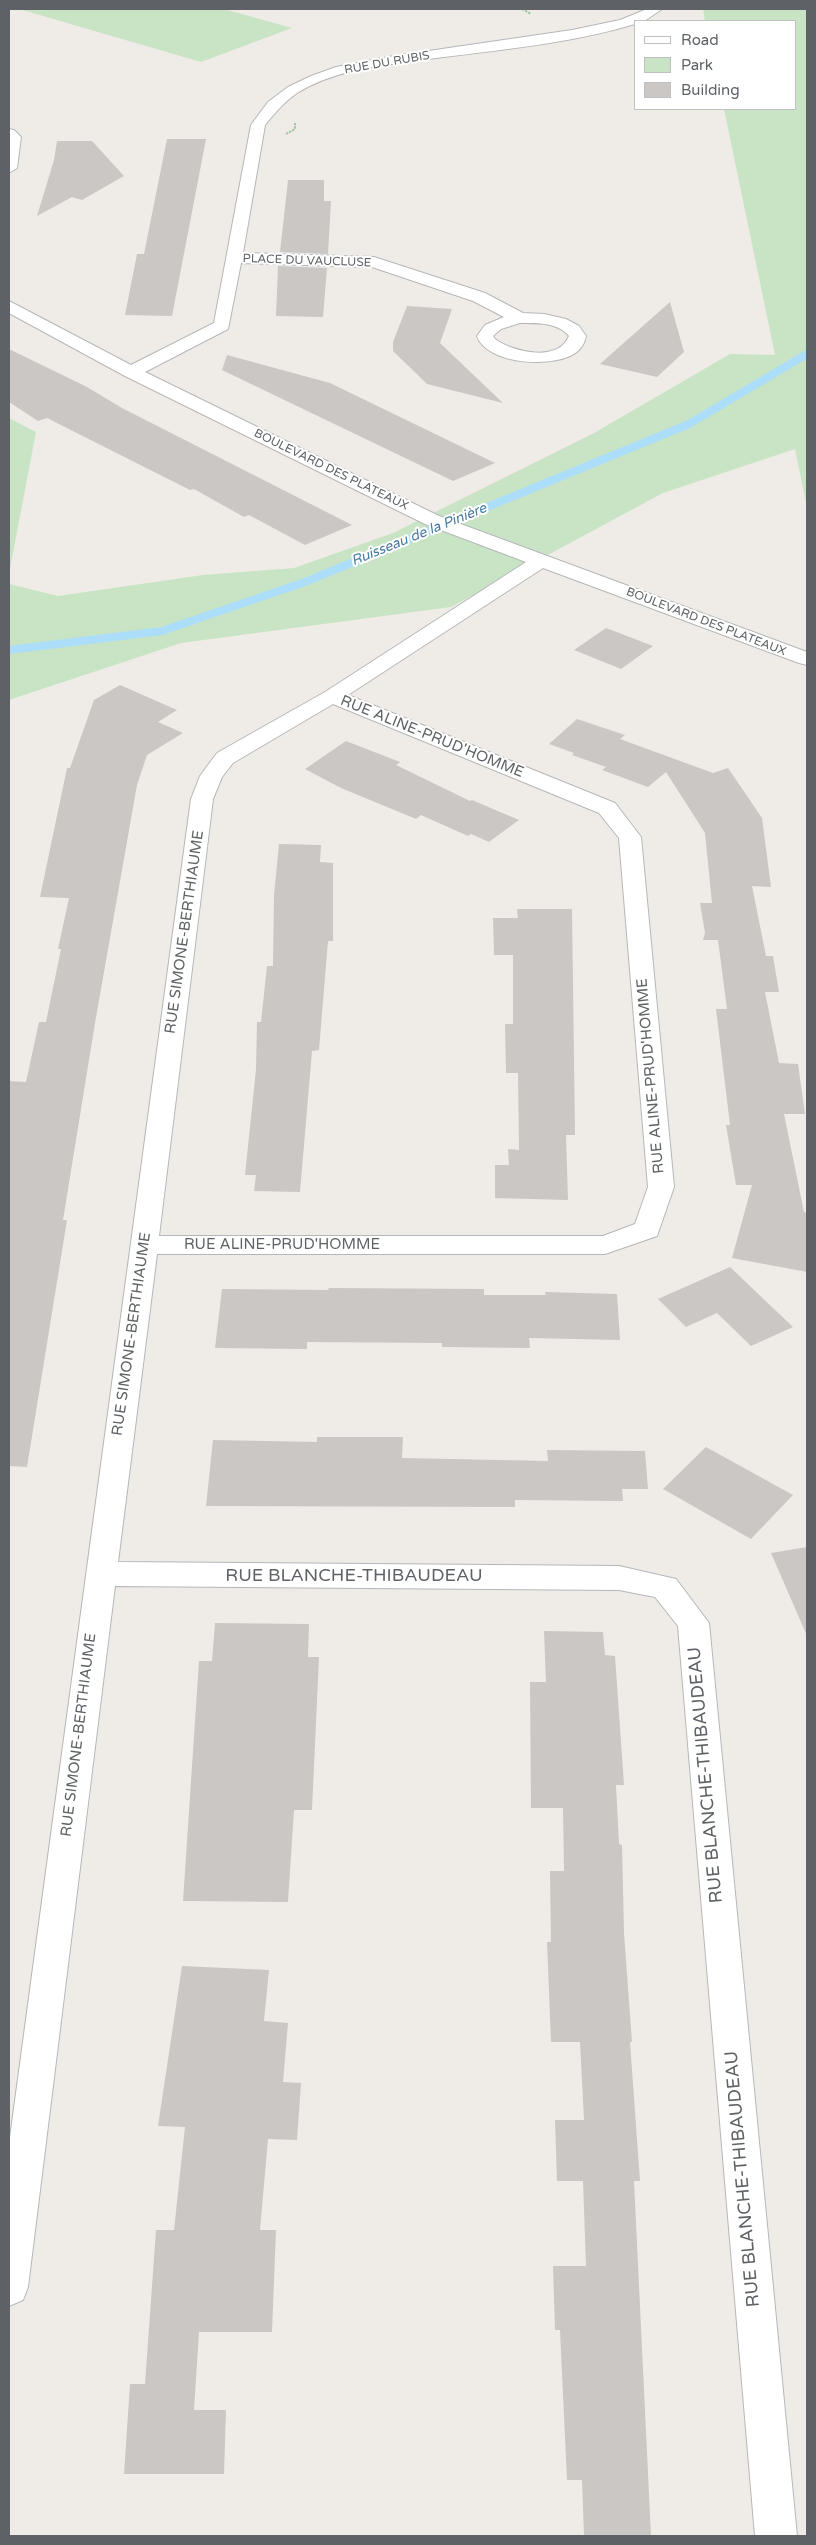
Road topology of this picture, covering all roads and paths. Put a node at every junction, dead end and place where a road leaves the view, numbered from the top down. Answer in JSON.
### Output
{"nodes":[{"id":1,"x":655,"y":9,"type":"edge"},
{"id":2,"x":9,"y":133,"type":"edge"},
{"id":3,"x":9,"y":168,"type":"edge"},
{"id":4,"x":234,"y":258,"type":"junction"},
{"id":5,"x":9,"y":306,"type":"edge"},
{"id":6,"x":520,"y":318,"type":"junction"},
{"id":7,"x":131,"y":372,"type":"junction"},
{"id":8,"x":542,"y":560,"type":"junction"},
{"id":9,"x":806,"y":659,"type":"edge"},
{"id":10,"x":332,"y":696,"type":"junction"},
{"id":11,"x":143,"y":1245,"type":"junction"},
{"id":12,"x":100,"y":1574,"type":"junction"},
{"id":13,"x":9,"y":2287,"type":"edge"},
{"id":14,"x":776,"y":2536,"type":"edge"}],
"edges":[{"from":1,"to":4,"type":"street","name":"RUE DU RUBIS"},
{"from":2,"to":3,"type":"street"},
{"from":4,"to":6,"type":"street","name":"PLACE DU VAUCLUSE"},
{"from":4,"to":7,"type":"street","name":"RUE DU RUBIS"},
{"from":5,"to":7,"type":"street","name":"BOULEVARD DES PLATEAUX"},
{"from":6,"to":6,"type":"street","name":"PLACE DU VAUCLUSE"},
{"from":7,"to":8,"type":"street","name":"BOULEVARD DES PLATEAUX"},
{"from":8,"to":9,"type":"street","name":"BOULEVARD DES PLATEAUX"},
{"from":8,"to":10,"type":"street","name":"RUE SIMONE-BERTHIAUME"},
{"from":10,"to":11,"type":"street","name":"RUE SIMONE-BERTHIAUME"},
{"from":10,"to":11,"type":"street","name":"RUE ALINE-PRUD'HOMME"},
{"from":11,"to":12,"type":"street","name":"RUE SIMONE-BERTHIAUME"},
{"from":12,"to":13,"type":"street","name":"RUE SIMONE-BERTHIAUME"},
{"from":12,"to":14,"type":"street","name":"RUE BLANCHE-THIBAUDEAU"}]}
